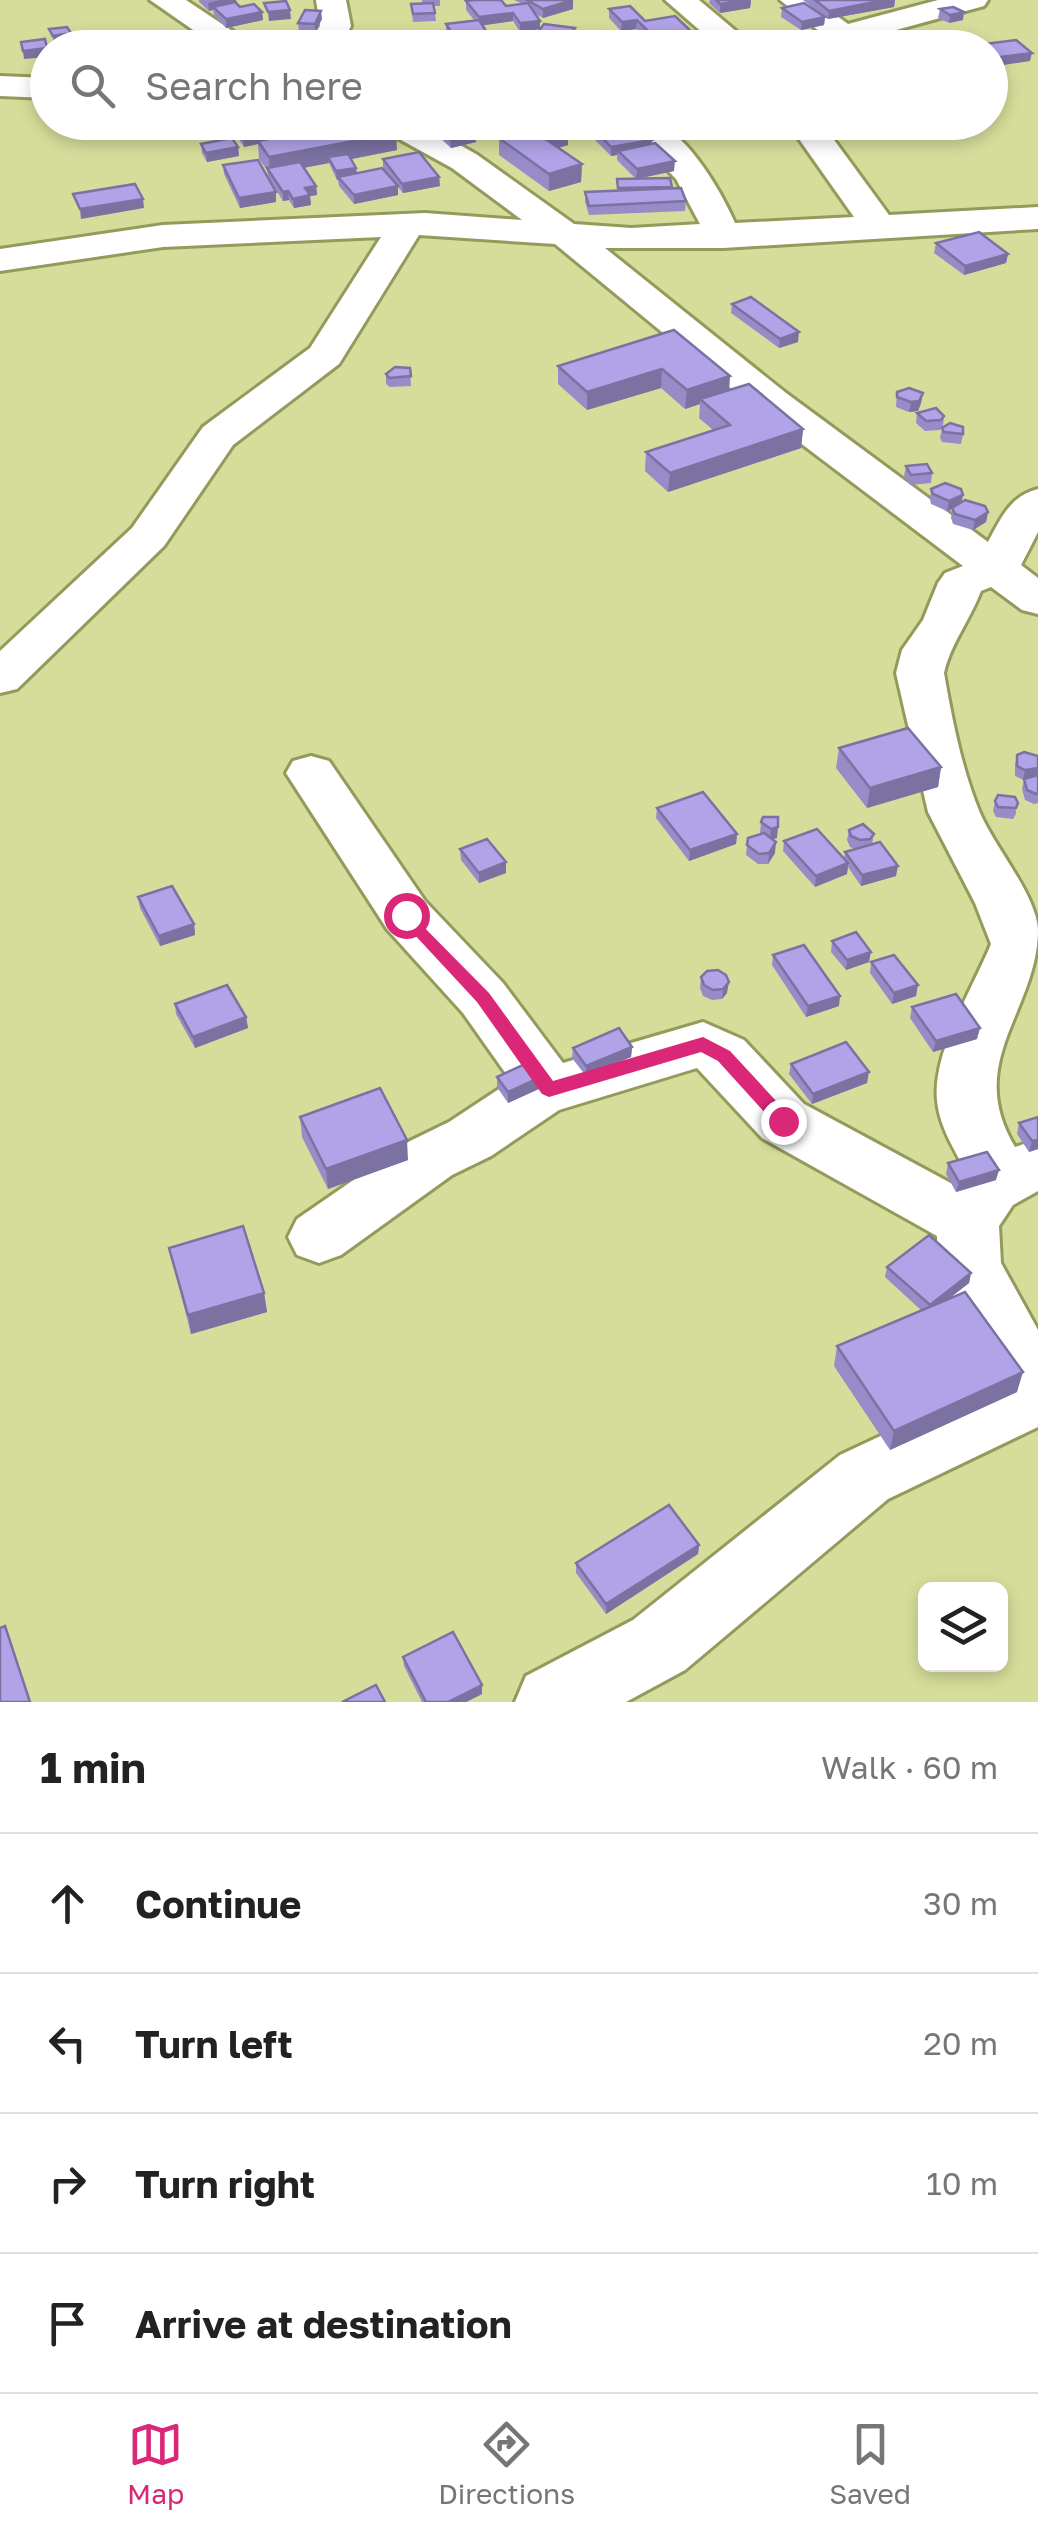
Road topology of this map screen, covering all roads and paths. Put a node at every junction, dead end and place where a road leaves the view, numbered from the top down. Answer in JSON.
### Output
{"nodes":[{"id":1,"x":164,"y":0,"type":"edge"},
{"id":2,"x":331,"y":0,"type":"edge"},
{"id":3,"x":680,"y":0,"type":"edge"},
{"id":4,"x":795,"y":0,"type":"edge"},
{"id":5,"x":973,"y":0,"type":"edge"},
{"id":6,"x":213,"y":30,"type":"edge"},
{"id":7,"x":335,"y":30,"type":"edge"},
{"id":8,"x":718,"y":30,"type":"edge"},
{"id":9,"x":837,"y":30,"type":"edge"},
{"id":10,"x":853,"y":30,"type":"edge"},
{"id":11,"x":0,"y":86,"type":"edge"},
{"id":12,"x":30,"y":87,"type":"edge"},
{"id":13,"x":426,"y":140,"type":"edge"},
{"id":14,"x":657,"y":140,"type":"edge"},
{"id":15,"x":816,"y":140,"type":"edge"},
{"id":16,"x":498,"y":147,"type":"edge"},
{"id":17,"x":464,"y":161,"type":"junction"},
{"id":18,"x":1038,"y":218,"type":"edge"},
{"id":19,"x":407,"y":224,"type":"junction"},
{"id":20,"x":880,"y":227,"type":"junction"},
{"id":21,"x":567,"y":236,"type":"junction"},
{"id":22,"x":722,"y":236,"type":"junction"},
{"id":23,"x":0,"y":260,"type":"edge"},
{"id":24,"x":1038,"y":502,"type":"edge"},
{"id":25,"x":996,"y":569,"type":"junction"},
{"id":26,"x":1038,"y":600,"type":"edge"},
{"id":27,"x":0,"y":678,"type":"edge"},
{"id":28,"x":312,"y":773,"type":"dead end"},
{"id":29,"x":549,"y":1090,"type":"junction"},
{"id":30,"x":1003,"y":1189,"type":"edge"},
{"id":31,"x":319,"y":1237,"type":"dead end"},
{"id":32,"x":1038,"y":1393,"type":"edge"},
{"id":33,"x":552,"y":1702,"type":"edge"}],
"edges":[{"from":1,"to":6,"type":"street"},
{"from":2,"to":7,"type":"street"},
{"from":3,"to":8,"type":"street"},
{"from":4,"to":9,"type":"street"},
{"from":5,"to":10,"type":"street"},
{"from":11,"to":12,"type":"street"},
{"from":13,"to":17,"type":"street"},
{"from":14,"to":22,"type":"street"},
{"from":15,"to":20,"type":"street"},
{"from":16,"to":17,"type":"street"},
{"from":17,"to":21,"type":"street"},
{"from":18,"to":20,"type":"street"},
{"from":19,"to":21,"type":"street"},
{"from":19,"to":23,"type":"street"},
{"from":19,"to":27,"type":"street"},
{"from":20,"to":22,"type":"street"},
{"from":21,"to":22,"type":"street"},
{"from":21,"to":25,"type":"street"},
{"from":24,"to":25,"type":"street"},
{"from":25,"to":26,"type":"street"},
{"from":25,"to":30,"type":"street"},
{"from":28,"to":29,"type":"street"},
{"from":29,"to":30,"type":"street"},
{"from":29,"to":31,"type":"street"},
{"from":30,"to":32,"type":"street"},
{"from":32,"to":33,"type":"street"}]}
